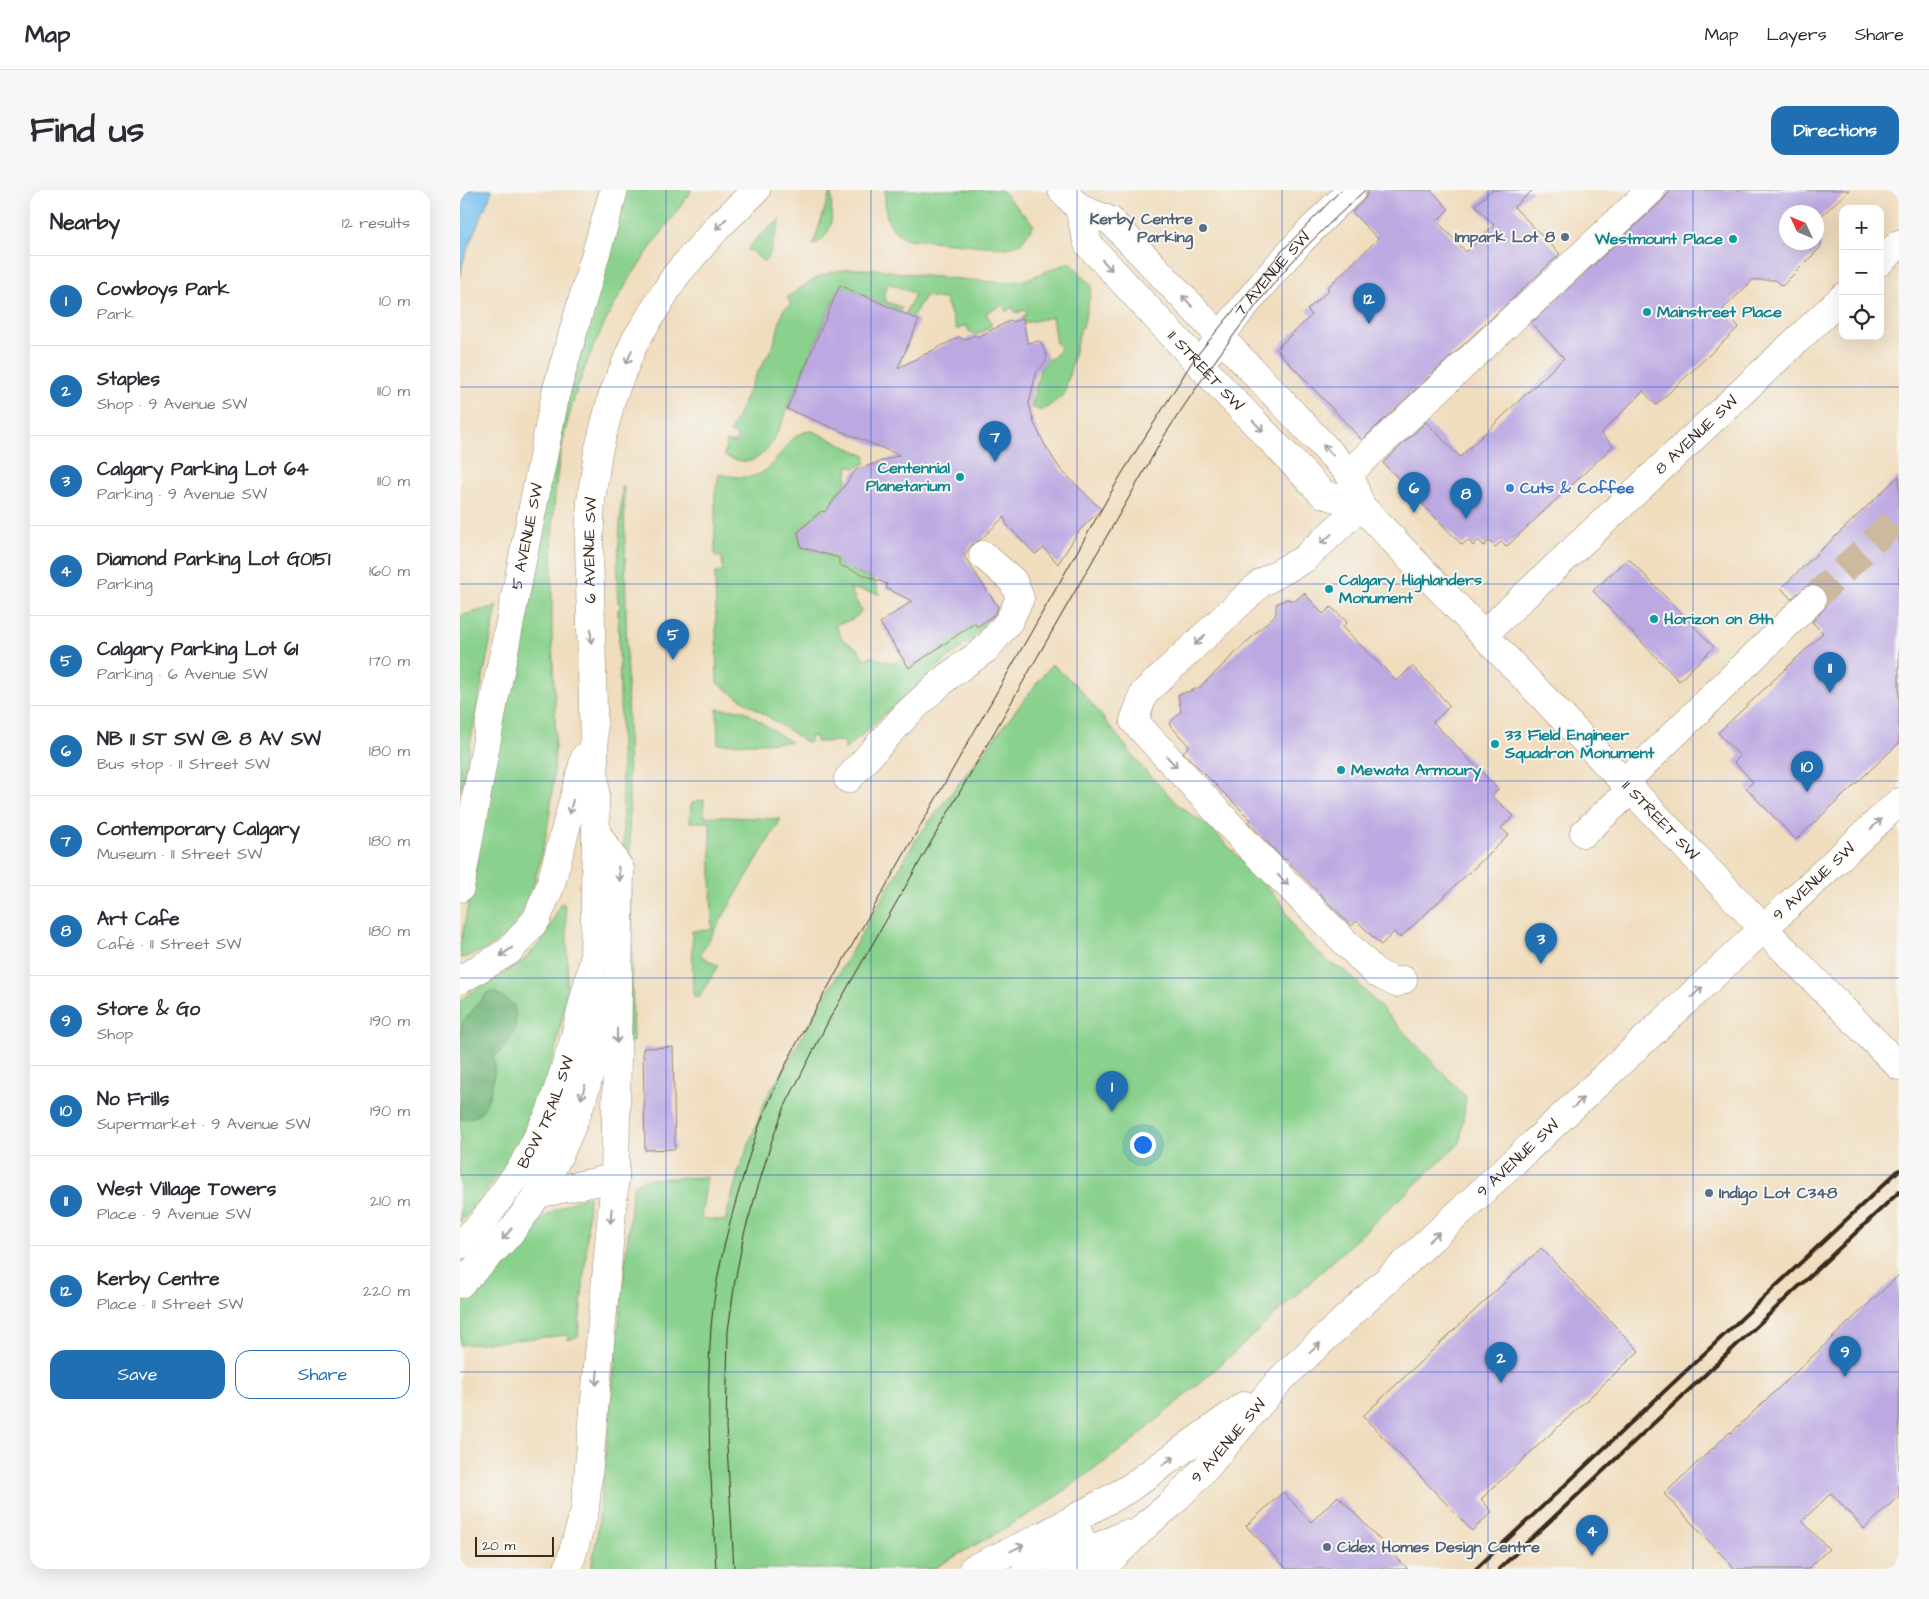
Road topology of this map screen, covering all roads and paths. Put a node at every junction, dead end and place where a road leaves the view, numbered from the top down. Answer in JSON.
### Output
{"nodes":[{"id":1,"x":614,"y":190,"type":"edge"},
{"id":2,"x":756,"y":190,"type":"edge"},
{"id":3,"x":1352,"y":190,"type":"edge"},
{"id":4,"x":1650,"y":190,"type":"edge"},
{"id":5,"x":1071,"y":199,"type":"edge"},
{"id":6,"x":1899,"y":244,"type":"edge"},
{"id":7,"x":1884,"y":258,"type":"edge"},
{"id":8,"x":1839,"y":301,"type":"edge"},
{"id":9,"x":1220,"y":337,"type":"junction"},
{"id":10,"x":1200,"y":365,"type":"junction"},
{"id":11,"x":1349,"y":473,"type":"junction"},
{"id":12,"x":1362,"y":506,"type":"junction"},
{"id":13,"x":983,"y":555,"type":"dead end"},
{"id":14,"x":1812,"y":600,"type":"tunnel mouth"},
{"id":15,"x":1484,"y":634,"type":"junction"},
{"id":16,"x":593,"y":726,"type":"junction"},
{"id":17,"x":848,"y":779,"type":"dead end"},
{"id":18,"x":1628,"y":785,"type":"junction"},
{"id":19,"x":1899,"y":802,"type":"edge"},
{"id":20,"x":596,"y":832,"type":"junction"},
{"id":21,"x":1584,"y":833,"type":"dead end"},
{"id":22,"x":460,"y":888,"type":"edge"},
{"id":23,"x":1764,"y":929,"type":"junction"},
{"id":24,"x":594,"y":960,"type":"junction"},
{"id":25,"x":460,"y":980,"type":"edge"},
{"id":26,"x":1404,"y":980,"type":"dead end"},
{"id":27,"x":1899,"y":1066,"type":"edge"},
{"id":28,"x":615,"y":1178,"type":"junction"},
{"id":29,"x":537,"y":1194,"type":"junction"},
{"id":30,"x":460,"y":1245,"type":"edge"},
{"id":31,"x":460,"y":1284,"type":"edge"},
{"id":32,"x":1279,"y":1381,"type":"junction"},
{"id":33,"x":1128,"y":1489,"type":"junction"},
{"id":34,"x":1148,"y":1523,"type":"junction"},
{"id":35,"x":568,"y":1569,"type":"edge"},
{"id":36,"x":973,"y":1569,"type":"edge"},
{"id":37,"x":1026,"y":1569,"type":"edge"},
{"id":38,"x":1064,"y":1569,"type":"edge"},
{"id":39,"x":1100,"y":1569,"type":"edge"}],
"edges":[{"from":1,"to":22,"type":"main road","name":"5 AVENUE SW"},
{"from":2,"to":16,"type":"main road","name":"6 AVENUE SW","one_way":true},
{"from":3,"to":9,"type":"main road","name":"7 AVENUE SW"},
{"from":4,"to":11,"type":"main road"},
{"from":9,"to":5,"type":"main road","name":"11 STREET SW","one_way":true},
{"from":5,"to":10,"type":"main road","name":"11 STREET SW","one_way":true},
{"from":6,"to":7,"type":"main road"},
{"from":8,"to":15,"type":"main road","name":"8 AVENUE SW"},
{"from":9,"to":10,"type":"main road","name":"7 AVENUE SW"},
{"from":11,"to":9,"type":"main road","name":"11 STREET SW","one_way":true},
{"from":10,"to":12,"type":"main road","name":"11 STREET SW","one_way":true},
{"from":11,"to":12,"type":"main road","name":"11 STREET SW"},
{"from":12,"to":15,"type":"main road","name":"11 STREET SW"},
{"from":12,"to":26,"type":"main road","one_way":true},
{"from":13,"to":17,"type":"main road"},
{"from":14,"to":18,"type":"main road"},
{"from":15,"to":18,"type":"main road","name":"11 STREET SW"},
{"from":16,"to":20,"type":"main road","name":"6 AVENUE SW"},
{"from":16,"to":25,"type":"main road","one_way":true},
{"from":18,"to":21,"type":"main road"},
{"from":18,"to":23,"type":"main road","name":"11 STREET SW"},
{"from":23,"to":19,"type":"main road","name":"9 AVENUE SW","one_way":true},
{"from":20,"to":24,"type":"main road","name":"6 AVENUE SW"},
{"from":20,"to":28,"type":"main road","one_way":true},
{"from":23,"to":27,"type":"main road","name":"11 STREET SW"},
{"from":32,"to":23,"type":"main road","name":"9 AVENUE SW","one_way":true},
{"from":24,"to":29,"type":"main road","one_way":true},
{"from":24,"to":30,"type":"main road","name":"BOW TRAIL SW"},
{"from":28,"to":29,"type":"main road"},
{"from":28,"to":35,"type":"main road","one_way":true},
{"from":29,"to":31,"type":"main road","one_way":true},
{"from":33,"to":32,"type":"main road","one_way":true},
{"from":32,"to":34,"type":"main road","name":"9 AVENUE SW"},
{"from":36,"to":33,"type":"main road","one_way":true},
{"from":33,"to":37,"type":"main road"},
{"from":34,"to":38,"type":"main road","name":"9 AVENUE SW"},
{"from":34,"to":39,"type":"main road","name":"9 AVENUE SW"}]}
